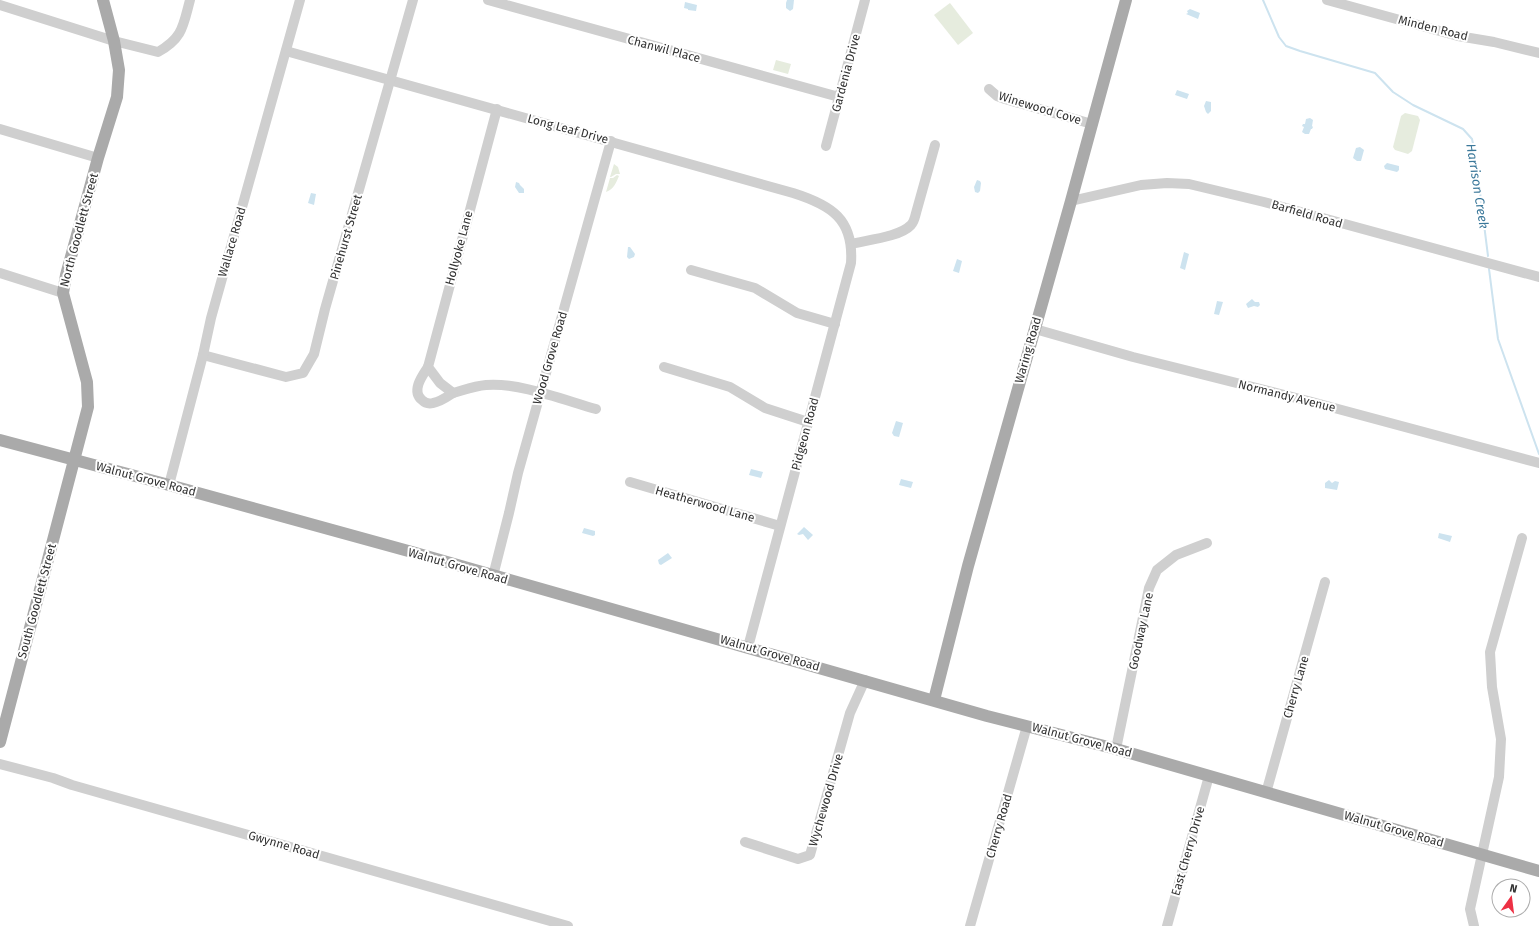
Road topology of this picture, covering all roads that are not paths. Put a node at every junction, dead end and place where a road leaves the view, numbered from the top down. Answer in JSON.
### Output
{"nodes":[{"id":1,"x":103,"y":0,"type":"edge"},
{"id":2,"x":190,"y":0,"type":"edge"},
{"id":3,"x":300,"y":0,"type":"edge"},
{"id":4,"x":413,"y":0,"type":"edge"},
{"id":5,"x":488,"y":0,"type":"edge"},
{"id":6,"x":865,"y":0,"type":"edge"},
{"id":7,"x":1126,"y":0,"type":"edge"},
{"id":8,"x":1327,"y":0,"type":"edge"},
{"id":9,"x":0,"y":5,"type":"edge"},
{"id":10,"x":524,"y":5,"type":"edge"},
{"id":11,"x":114,"y":40,"type":"junction"},
{"id":12,"x":286,"y":51,"type":"junction"},
{"id":13,"x":1539,"y":54,"type":"edge"},
{"id":14,"x":391,"y":80,"type":"junction"},
{"id":15,"x":989,"y":89,"type":"dead end"},
{"id":16,"x":839,"y":97,"type":"junction"},
{"id":17,"x":498,"y":110,"type":"junction"},
{"id":18,"x":1092,"y":124,"type":"junction"},
{"id":19,"x":0,"y":129,"type":"edge"},
{"id":20,"x":611,"y":141,"type":"junction"},
{"id":21,"x":935,"y":145,"type":"dead end"},
{"id":22,"x":826,"y":146,"type":"dead end"},
{"id":23,"x":98,"y":158,"type":"junction"},
{"id":24,"x":1071,"y":201,"type":"junction"},
{"id":25,"x":842,"y":222,"type":"joint"},
{"id":26,"x":851,"y":244,"type":"junction"},
{"id":27,"x":692,"y":270,"type":"dead end"},
{"id":28,"x":0,"y":273,"type":"edge"},
{"id":29,"x":1539,"y":277,"type":"edge"},
{"id":30,"x":63,"y":293,"type":"junction"},
{"id":31,"x":835,"y":324,"type":"junction"},
{"id":32,"x":1035,"y":329,"type":"junction"},
{"id":33,"x":203,"y":355,"type":"junction"},
{"id":34,"x":428,"y":367,"type":"junction"},
{"id":35,"x":664,"y":367,"type":"dead end"},
{"id":36,"x":453,"y":393,"type":"junction"},
{"id":37,"x":540,"y":394,"type":"junction"},
{"id":38,"x":596,"y":409,"type":"dead end"},
{"id":39,"x":808,"y":422,"type":"junction"},
{"id":40,"x":0,"y":440,"type":"edge"},
{"id":41,"x":74,"y":460,"type":"junction"},
{"id":42,"x":1539,"y":462,"type":"edge"},
{"id":43,"x":630,"y":482,"type":"dead end"},
{"id":44,"x":169,"y":485,"type":"junction"},
{"id":45,"x":780,"y":526,"type":"junction"},
{"id":46,"x":1522,"y":538,"type":"dead end"},
{"id":47,"x":1207,"y":543,"type":"dead end"},
{"id":48,"x":493,"y":576,"type":"junction"},
{"id":49,"x":1325,"y":582,"type":"dead end"},
{"id":50,"x":748,"y":647,"type":"junction"},
{"id":51,"x":865,"y":680,"type":"junction"},
{"id":52,"x":934,"y":700,"type":"junction"},
{"id":53,"x":1027,"y":726,"type":"junction"},
{"id":54,"x":0,"y":742,"type":"edge"},
{"id":55,"x":1116,"y":749,"type":"junction"},
{"id":56,"x":0,"y":764,"type":"edge"},
{"id":57,"x":1209,"y":776,"type":"junction"},
{"id":58,"x":1266,"y":793,"type":"junction"},
{"id":59,"x":745,"y":842,"type":"dead end"},
{"id":60,"x":1482,"y":855,"type":"junction"},
{"id":61,"x":1539,"y":871,"type":"edge"},
{"id":62,"x":568,"y":926,"type":"edge"},
{"id":63,"x":970,"y":926,"type":"edge"},
{"id":64,"x":1167,"y":926,"type":"edge"},
{"id":65,"x":1474,"y":926,"type":"edge"}],
"edges":[{"from":1,"to":11,"type":"main road","name":"North Goodlett Street"},
{"from":2,"to":11,"type":"street"},
{"from":3,"to":12,"type":"street","name":"Wallace Road"},
{"from":4,"to":14,"type":"street","name":"Pinehurst Street"},
{"from":5,"to":10,"type":"street","name":"Chanwil Place"},
{"from":6,"to":16,"type":"street","name":"Gardenia Drive"},
{"from":7,"to":18,"type":"main road","name":"Waring Road"},
{"from":8,"to":13,"type":"street","name":"Minden Road"},
{"from":9,"to":11,"type":"street"},
{"from":10,"to":16,"type":"street","name":"Chanwil Place"},
{"from":11,"to":23,"type":"main road","name":"North Goodlett Street"},
{"from":12,"to":14,"type":"street","name":"Long Leaf Drive"},
{"from":12,"to":33,"type":"street","name":"Wallace Road"},
{"from":14,"to":17,"type":"street","name":"Long Leaf Drive"},
{"from":14,"to":33,"type":"street","name":"Pinehurst Street"},
{"from":15,"to":18,"type":"street","name":"Winewood Cove"},
{"from":16,"to":22,"type":"street","name":"Gardenia Drive"},
{"from":17,"to":20,"type":"street","name":"Long Leaf Drive"},
{"from":17,"to":34,"type":"street","name":"Hollyoke Lane"},
{"from":18,"to":24,"type":"main road","name":"Waring Road"},
{"from":19,"to":23,"type":"street"},
{"from":20,"to":25,"type":"street","name":"Long Leaf Drive"},
{"from":20,"to":37,"type":"street","name":"Wood Grove Road"},
{"from":21,"to":26,"type":"street"},
{"from":23,"to":30,"type":"main road","name":"North Goodlett Street"},
{"from":24,"to":29,"type":"street","name":"Barfield Road"},
{"from":24,"to":32,"type":"main road","name":"Waring Road"},
{"from":25,"to":26,"type":"street","name":"Pidgeon Road"},
{"from":26,"to":31,"type":"street","name":"Pidgeon Road"},
{"from":27,"to":31,"type":"street"},
{"from":28,"to":30,"type":"street"},
{"from":30,"to":41,"type":"main road","name":"North Goodlett Street"},
{"from":31,"to":39,"type":"street","name":"Pidgeon Road"},
{"from":32,"to":42,"type":"street","name":"Normandy Avenue"},
{"from":32,"to":52,"type":"main road","name":"Waring Road"},
{"from":33,"to":44,"type":"street","name":"Wallace Road"},
{"from":34,"to":36,"type":"street"},
{"from":34,"to":36,"type":"street","name":"Hollyoke Lane"},
{"from":35,"to":39,"type":"street"},
{"from":36,"to":37,"type":"street"},
{"from":37,"to":38,"type":"street"},
{"from":37,"to":48,"type":"street","name":"Wood Grove Road"},
{"from":39,"to":45,"type":"street","name":"Pidgeon Road"},
{"from":40,"to":41,"type":"main road","name":"Walnut Grove Road"},
{"from":41,"to":44,"type":"main road","name":"Walnut Grove Road"},
{"from":41,"to":54,"type":"main road","name":"South Goodlett Street"},
{"from":43,"to":45,"type":"street","name":"Heatherwood Lane"},
{"from":44,"to":48,"type":"main road","name":"Walnut Grove Road"},
{"from":45,"to":50,"type":"street","name":"Pidgeon Road"},
{"from":46,"to":60,"type":"street"},
{"from":47,"to":55,"type":"street","name":"Goodway Lane"},
{"from":48,"to":50,"type":"main road","name":"Walnut Grove Road"},
{"from":49,"to":58,"type":"street","name":"Cherry Lane"},
{"from":50,"to":51,"type":"main road","name":"Walnut Grove Road"},
{"from":51,"to":52,"type":"main road","name":"Walnut Grove Road"},
{"from":51,"to":59,"type":"street","name":"Wychewood Drive"},
{"from":52,"to":53,"type":"main road","name":"Walnut Grove Road"},
{"from":53,"to":55,"type":"main road","name":"Walnut Grove Road"},
{"from":53,"to":63,"type":"street","name":"Cherry Road"},
{"from":55,"to":57,"type":"main road","name":"Walnut Grove Road"},
{"from":56,"to":62,"type":"street","name":"Gwynne Road"},
{"from":57,"to":58,"type":"main road","name":"Walnut Grove Road"},
{"from":57,"to":64,"type":"street","name":"East Cherry Drive"},
{"from":58,"to":60,"type":"main road","name":"Walnut Grove Road"},
{"from":60,"to":61,"type":"main road","name":"Walnut Grove Road"},
{"from":60,"to":65,"type":"street"}]}
